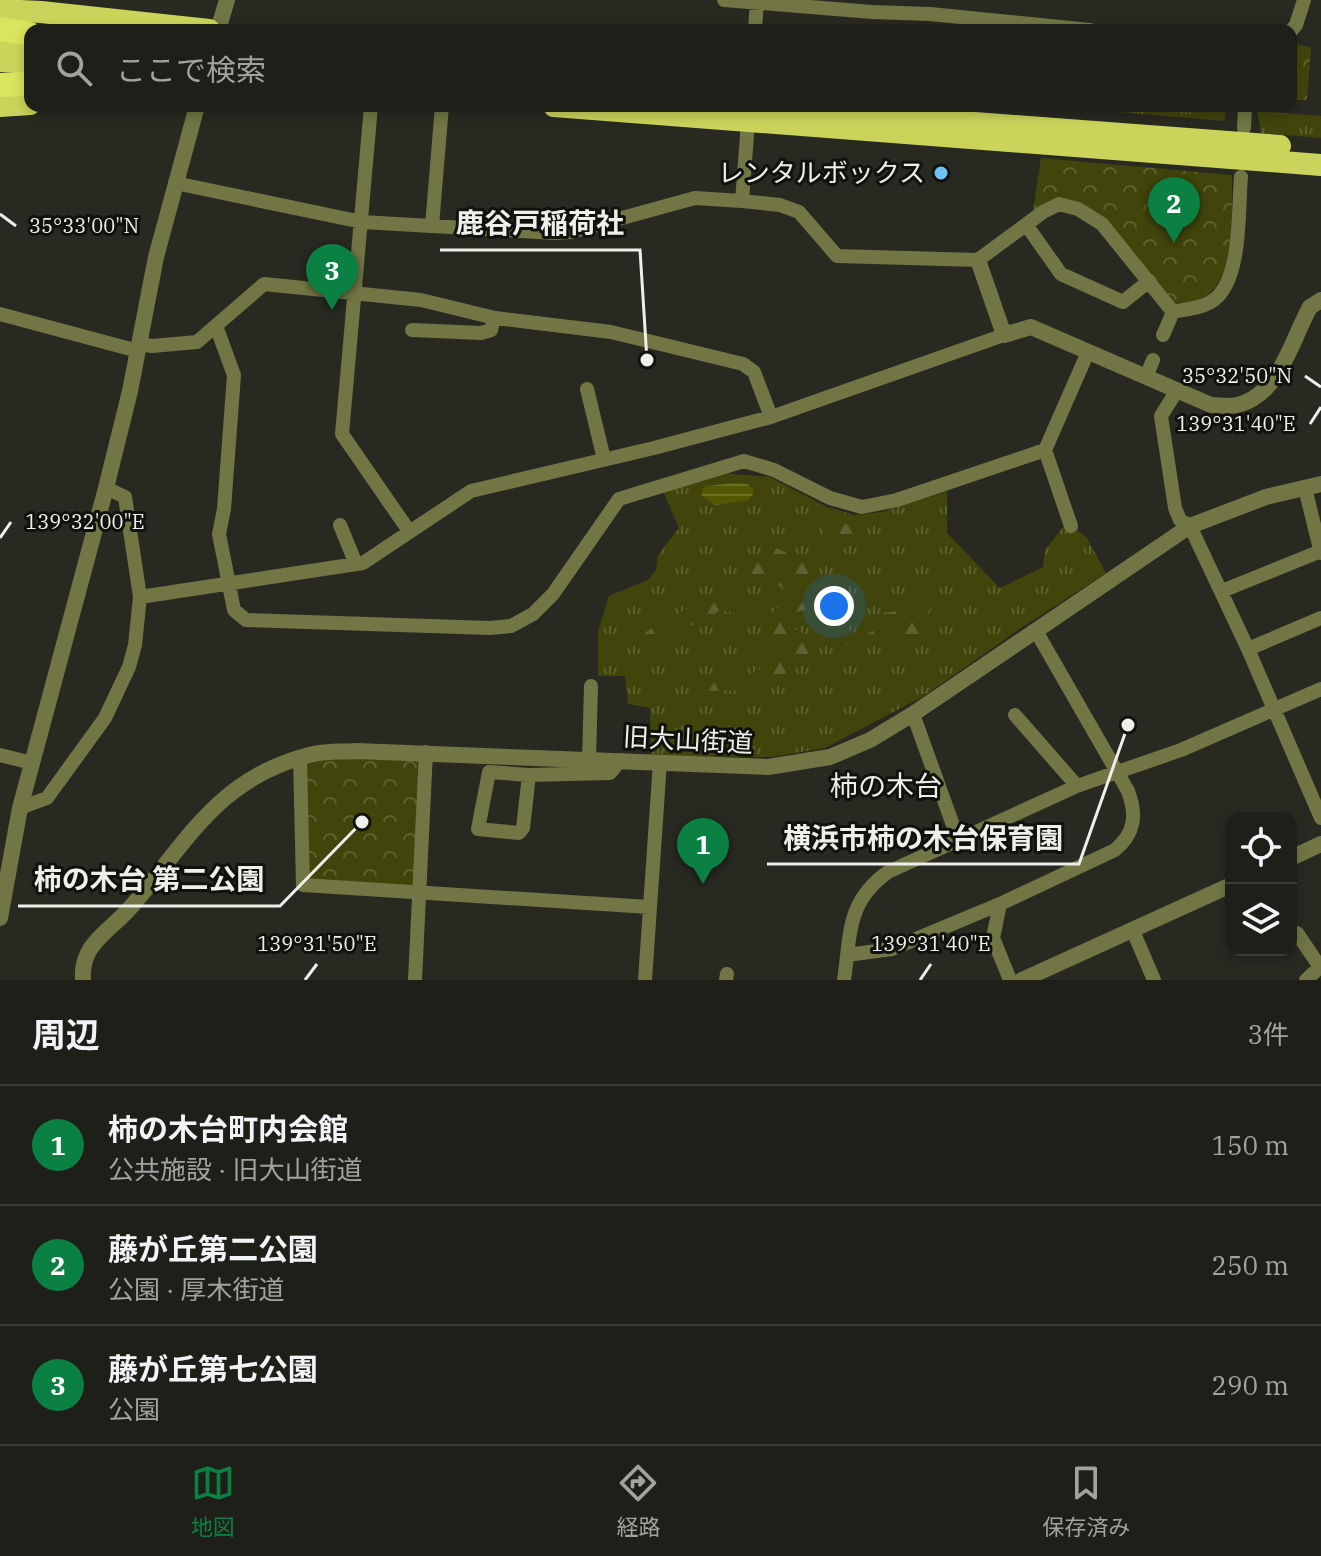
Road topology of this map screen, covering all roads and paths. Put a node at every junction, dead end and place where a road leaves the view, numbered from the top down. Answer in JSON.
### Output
{"nodes":[{"id":1,"x":227,"y":0,"type":"edge"},
{"id":2,"x":724,"y":0,"type":"edge"},
{"id":3,"x":1304,"y":0,"type":"edge"},
{"id":4,"x":757,"y":1,"type":"edge"},
{"id":5,"x":930,"y":7,"type":"edge"},
{"id":6,"x":0,"y":10,"type":"edge"},
{"id":7,"x":151,"y":24,"type":"edge"},
{"id":8,"x":220,"y":24,"type":"edge"},
{"id":9,"x":755,"y":24,"type":"edge"},
{"id":10,"x":1048,"y":24,"type":"edge"},
{"id":11,"x":1296,"y":24,"type":"edge"},
{"id":12,"x":0,"y":29,"type":"edge"},
{"id":13,"x":24,"y":33,"type":"edge"},
{"id":14,"x":0,"y":45,"type":"edge"},
{"id":15,"x":24,"y":46,"type":"edge"},
{"id":16,"x":0,"y":61,"type":"edge"},
{"id":17,"x":24,"y":63,"type":"edge"},
{"id":18,"x":24,"y":84,"type":"edge"},
{"id":19,"x":0,"y":85,"type":"edge"},
{"id":20,"x":24,"y":104,"type":"edge"},
{"id":21,"x":0,"y":106,"type":"edge"},
{"id":22,"x":195,"y":112,"type":"edge"},
{"id":23,"x":371,"y":112,"type":"edge"},
{"id":24,"x":442,"y":112,"type":"edge"},
{"id":25,"x":700,"y":112,"type":"edge"},
{"id":26,"x":1245,"y":112,"type":"edge"},
{"id":27,"x":749,"y":114,"type":"edge"},
{"id":28,"x":1244,"y":128,"type":"dead end"},
{"id":29,"x":1321,"y":149,"type":"edge"},
{"id":30,"x":1321,"y":165,"type":"edge"},
{"id":31,"x":1241,"y":177,"type":"dead end"},
{"id":32,"x":175,"y":183,"type":"junction"},
{"id":33,"x":742,"y":201,"type":"junction"},
{"id":34,"x":362,"y":222,"type":"junction"},
{"id":35,"x":432,"y":226,"type":"junction"},
{"id":36,"x":1027,"y":226,"type":"junction"},
{"id":37,"x":978,"y":260,"type":"junction"},
{"id":38,"x":1149,"y":281,"type":"junction"},
{"id":39,"x":355,"y":294,"type":"junction"},
{"id":40,"x":1321,"y":300,"type":"edge"},
{"id":41,"x":1173,"y":312,"type":"junction"},
{"id":42,"x":0,"y":314,"type":"edge"},
{"id":43,"x":494,"y":318,"type":"junction"},
{"id":44,"x":216,"y":326,"type":"junction"},
{"id":45,"x":412,"y":330,"type":"dead end"},
{"id":46,"x":1004,"y":335,"type":"junction"},
{"id":47,"x":1163,"y":335,"type":"dead end"},
{"id":48,"x":139,"y":348,"type":"junction"},
{"id":49,"x":1088,"y":352,"type":"junction"},
{"id":50,"x":1153,"y":360,"type":"dead end"},
{"id":51,"x":1146,"y":377,"type":"junction"},
{"id":52,"x":1176,"y":392,"type":"junction"},
{"id":53,"x":593,"y":396,"type":"dead end"},
{"id":54,"x":771,"y":417,"type":"junction"},
{"id":55,"x":1045,"y":450,"type":"junction"},
{"id":56,"x":604,"y":459,"type":"junction"},
{"id":57,"x":1313,"y":486,"type":"edge"},
{"id":58,"x":106,"y":488,"type":"junction"},
{"id":59,"x":340,"y":525,"type":"dead end"},
{"id":60,"x":1071,"y":526,"type":"dead end"},
{"id":61,"x":1190,"y":526,"type":"junction"},
{"id":62,"x":409,"y":531,"type":"junction"},
{"id":63,"x":1321,"y":552,"type":"edge"},
{"id":64,"x":356,"y":564,"type":"junction"},
{"id":65,"x":229,"y":584,"type":"junction"},
{"id":66,"x":1222,"y":591,"type":"junction"},
{"id":67,"x":140,"y":597,"type":"junction"},
{"id":68,"x":1321,"y":618,"type":"edge"},
{"id":69,"x":1036,"y":631,"type":"junction"},
{"id":70,"x":1248,"y":649,"type":"junction"},
{"id":71,"x":1321,"y":689,"type":"edge"},
{"id":72,"x":587,"y":695,"type":"dead end"},
{"id":73,"x":1274,"y":710,"type":"junction"},
{"id":74,"x":913,"y":714,"type":"junction"},
{"id":75,"x":1015,"y":715,"type":"dead end"},
{"id":76,"x":426,"y":752,"type":"junction"},
{"id":77,"x":0,"y":755,"type":"edge"},
{"id":78,"x":300,"y":759,"type":"junction"},
{"id":79,"x":589,"y":759,"type":"junction"},
{"id":80,"x":621,"y":760,"type":"junction"},
{"id":81,"x":660,"y":762,"type":"junction"},
{"id":82,"x":32,"y":763,"type":"junction"},
{"id":83,"x":1116,"y":771,"type":"junction"},
{"id":84,"x":529,"y":775,"type":"junction"},
{"id":85,"x":1077,"y":786,"type":"junction"},
{"id":86,"x":20,"y":808,"type":"junction"},
{"id":87,"x":1321,"y":818,"type":"edge"},
{"id":88,"x":958,"y":839,"type":"junction"},
{"id":89,"x":1321,"y":844,"type":"edge"},
{"id":90,"x":1297,"y":855,"type":"edge"},
{"id":91,"x":1225,"y":888,"type":"edge"},
{"id":92,"x":418,"y":892,"type":"junction"},
{"id":93,"x":1000,"y":904,"type":"junction"},
{"id":94,"x":649,"y":907,"type":"junction"},
{"id":95,"x":0,"y":918,"type":"edge"},
{"id":96,"x":1133,"y":931,"type":"junction"},
{"id":97,"x":1297,"y":933,"type":"dead end"},
{"id":98,"x":847,"y":955,"type":"junction"},
{"id":99,"x":1320,"y":966,"type":"edge"},
{"id":100,"x":1153,"y":977,"type":"edge"},
{"id":101,"x":83,"y":980,"type":"edge"},
{"id":102,"x":415,"y":980,"type":"edge"},
{"id":103,"x":645,"y":980,"type":"edge"},
{"id":104,"x":844,"y":980,"type":"edge"},
{"id":105,"x":1021,"y":980,"type":"edge"},
{"id":106,"x":1137,"y":980,"type":"edge"},
{"id":107,"x":1306,"y":980,"type":"edge"}],
"edges":[{"from":1,"to":8,"type":"street"},
{"from":2,"to":4,"type":"street"},
{"from":3,"to":11,"type":"street"},
{"from":4,"to":5,"type":"street"},
{"from":4,"to":9,"type":"street"},
{"from":5,"to":10,"type":"street"},
{"from":6,"to":7,"type":"highway"},
{"from":12,"to":13,"type":"highway"},
{"from":14,"to":15,"type":"highway"},
{"from":16,"to":17,"type":"highway"},
{"from":18,"to":19,"type":"highway"},
{"from":20,"to":21,"type":"highway"},
{"from":22,"to":32,"type":"street"},
{"from":23,"to":34,"type":"street"},
{"from":24,"to":35,"type":"street"},
{"from":25,"to":27,"type":"highway"},
{"from":26,"to":28,"type":"street"},
{"from":27,"to":29,"type":"highway"},
{"from":27,"to":30,"type":"highway"},
{"from":27,"to":33,"type":"street"},
{"from":31,"to":41,"type":"street"},
{"from":32,"to":34,"type":"street"},
{"from":32,"to":48,"type":"street"},
{"from":33,"to":35,"type":"street"},
{"from":33,"to":37,"type":"street"},
{"from":34,"to":35,"type":"street"},
{"from":34,"to":39,"type":"street"},
{"from":36,"to":37,"type":"street"},
{"from":36,"to":38,"type":"street"},
{"from":36,"to":38,"type":"street"},
{"from":37,"to":46,"type":"street"},
{"from":38,"to":41,"type":"street"},
{"from":39,"to":43,"type":"street"},
{"from":39,"to":44,"type":"street"},
{"from":39,"to":62,"type":"street"},
{"from":40,"to":52,"type":"street"},
{"from":41,"to":47,"type":"street"},
{"from":42,"to":48,"type":"street"},
{"from":43,"to":45,"type":"street"},
{"from":43,"to":54,"type":"street"},
{"from":44,"to":48,"type":"street"},
{"from":44,"to":65,"type":"street"},
{"from":46,"to":49,"type":"street"},
{"from":46,"to":54,"type":"street"},
{"from":48,"to":58,"type":"street"},
{"from":49,"to":51,"type":"street"},
{"from":49,"to":55,"type":"street"},
{"from":50,"to":51,"type":"street"},
{"from":51,"to":52,"type":"street"},
{"from":52,"to":61,"type":"street"},
{"from":53,"to":56,"type":"street"},
{"from":54,"to":56,"type":"street"},
{"from":55,"to":60,"type":"street"},
{"from":55,"to":65,"type":"street"},
{"from":56,"to":62,"type":"street"},
{"from":57,"to":61,"type":"street","name":"旧大山街道"},
{"from":57,"to":63,"type":"street"},
{"from":58,"to":67,"type":"street"},
{"from":58,"to":82,"type":"street"},
{"from":59,"to":64,"type":"street"},
{"from":61,"to":66,"type":"street"},
{"from":61,"to":69,"type":"street","name":"旧大山街道"},
{"from":62,"to":64,"type":"street"},
{"from":63,"to":66,"type":"street"},
{"from":64,"to":65,"type":"street"},
{"from":65,"to":67,"type":"street"},
{"from":66,"to":70,"type":"street"},
{"from":67,"to":86,"type":"street"},
{"from":68,"to":70,"type":"street"},
{"from":69,"to":74,"type":"street","name":"旧大山街道"},
{"from":69,"to":83,"type":"street"},
{"from":70,"to":73,"type":"street"},
{"from":71,"to":73,"type":"street"},
{"from":72,"to":79,"type":"street"},
{"from":73,"to":83,"type":"street"},
{"from":73,"to":87,"type":"street"},
{"from":74,"to":81,"type":"street","name":"旧大山街道"},
{"from":74,"to":88,"type":"street"},
{"from":75,"to":85,"type":"street"},
{"from":76,"to":78,"type":"street","name":"旧大山街道"},
{"from":76,"to":79,"type":"street","name":"旧大山街道"},
{"from":76,"to":92,"type":"street"},
{"from":77,"to":82,"type":"street"},
{"from":78,"to":92,"type":"street"},
{"from":78,"to":101,"type":"street","name":"旧大山街道"},
{"from":79,"to":80,"type":"street","name":"旧大山街道"},
{"from":80,"to":81,"type":"street","name":"旧大山街道"},
{"from":80,"to":84,"type":"street"},
{"from":81,"to":94,"type":"street"},
{"from":82,"to":86,"type":"street"},
{"from":83,"to":85,"type":"street"},
{"from":83,"to":93,"type":"street"},
{"from":84,"to":84,"type":"street"},
{"from":85,"to":88,"type":"street"},
{"from":86,"to":95,"type":"street"},
{"from":88,"to":98,"type":"street"},
{"from":89,"to":90,"type":"street"},
{"from":91,"to":96,"type":"street"},
{"from":92,"to":94,"type":"street"},
{"from":92,"to":102,"type":"street"},
{"from":93,"to":98,"type":"street"},
{"from":93,"to":105,"type":"street"},
{"from":94,"to":103,"type":"street"},
{"from":96,"to":100,"type":"street"},
{"from":96,"to":105,"type":"street"},
{"from":97,"to":99,"type":"street"},
{"from":98,"to":104,"type":"street"},
{"from":99,"to":107,"type":"street"},
{"from":100,"to":106,"type":"street"}]}
